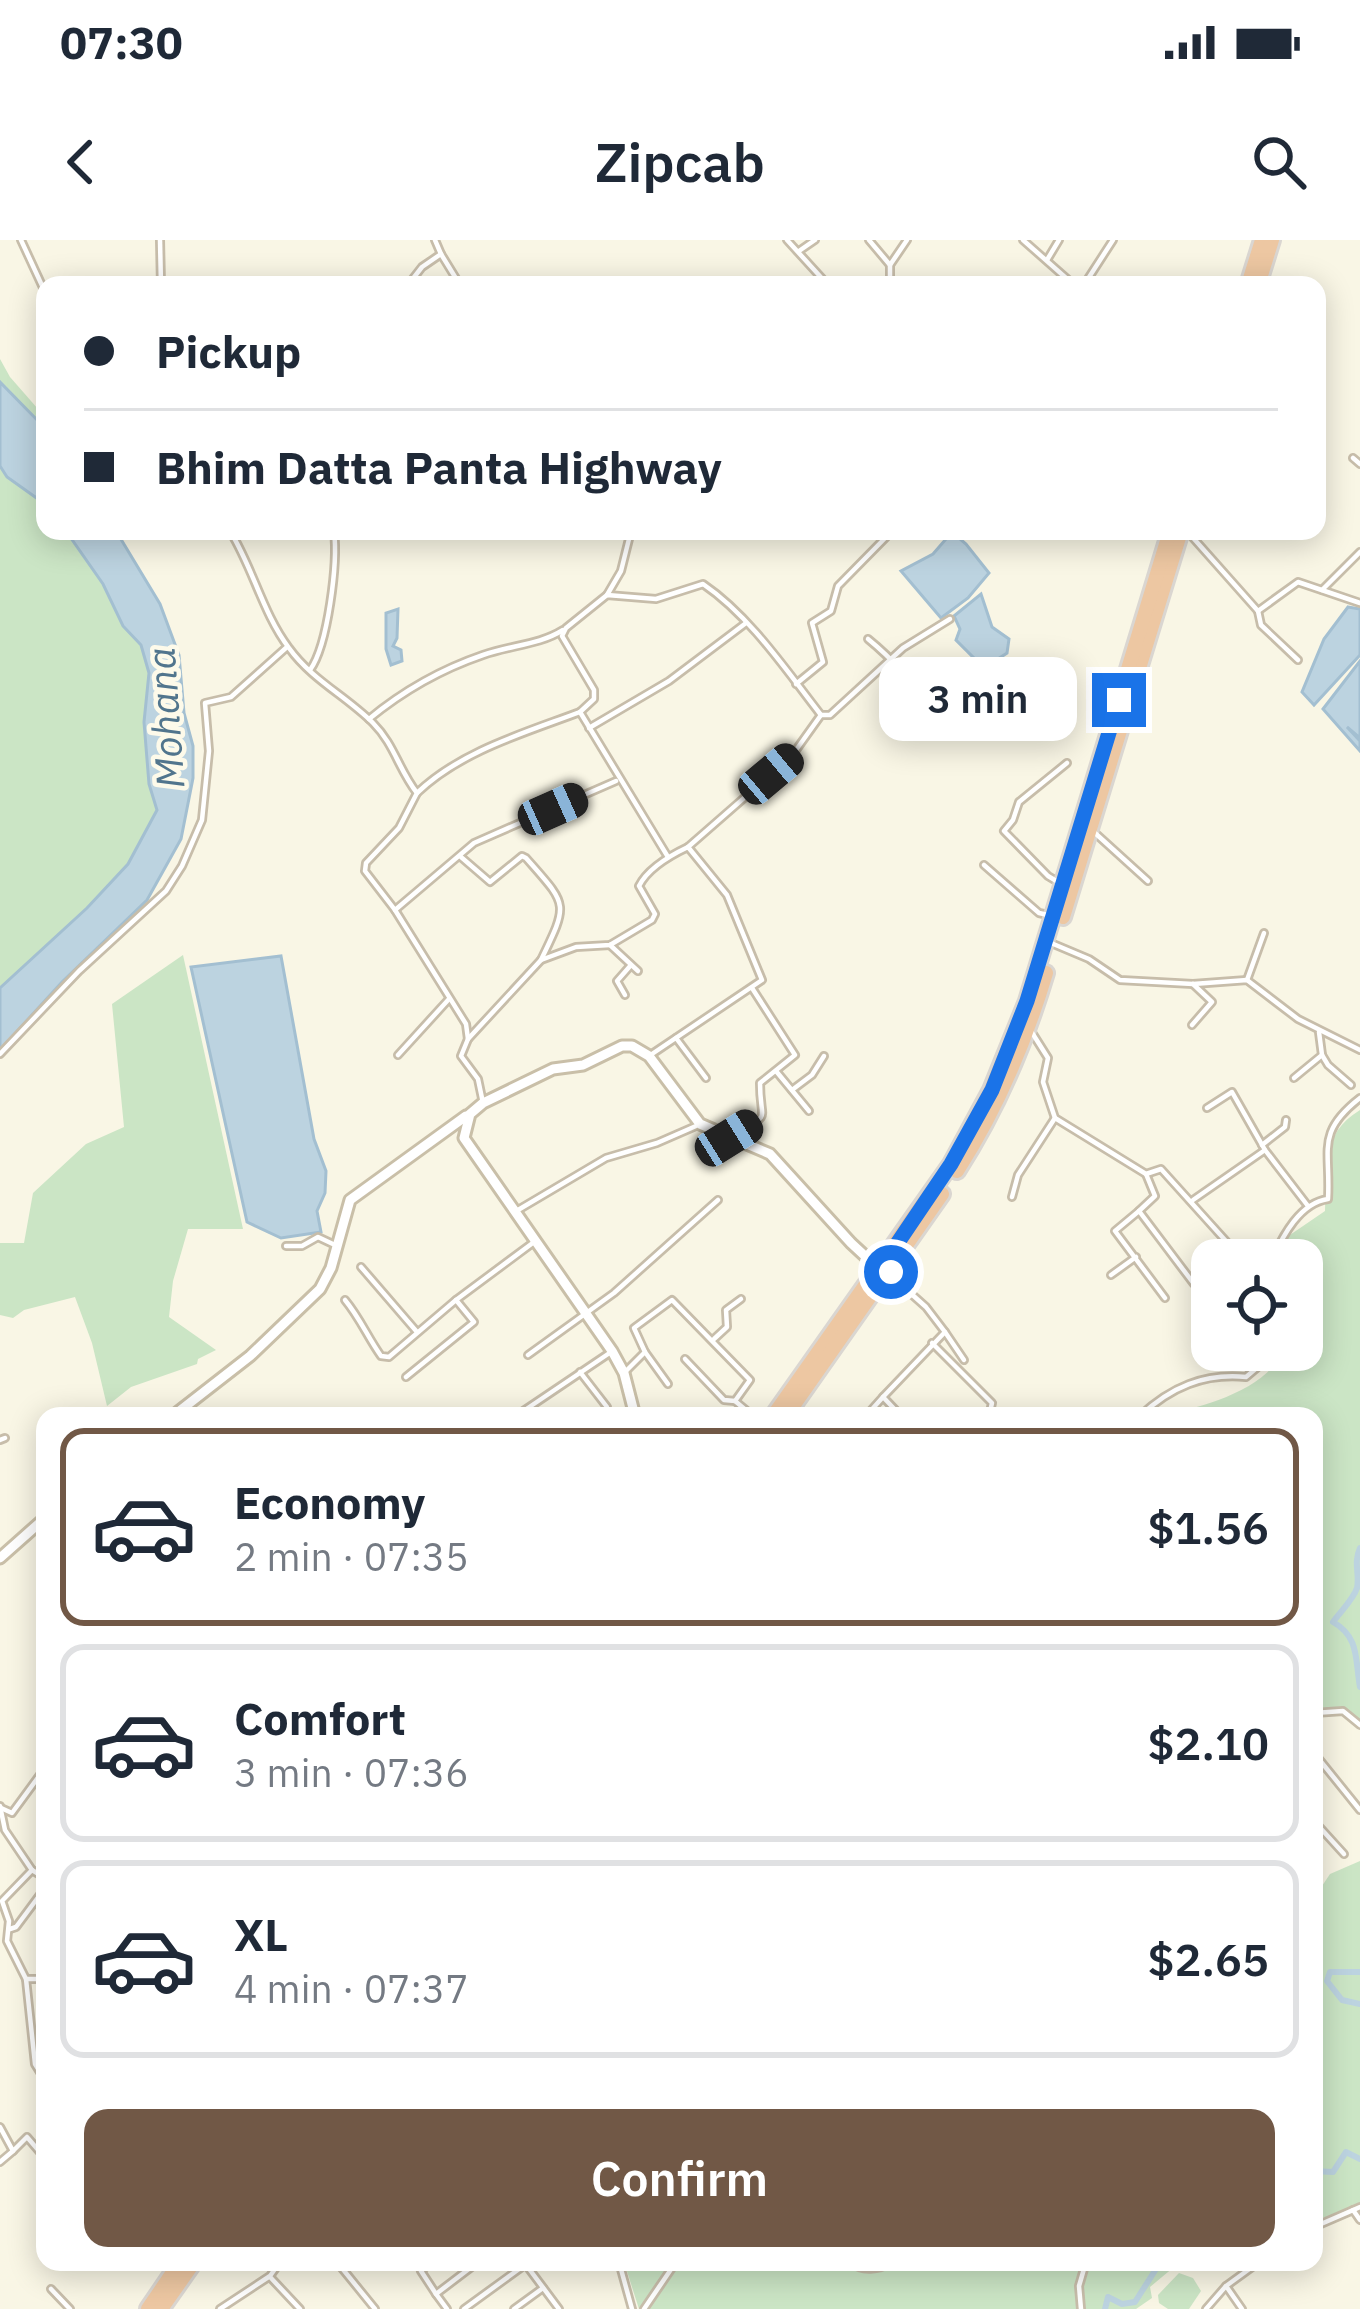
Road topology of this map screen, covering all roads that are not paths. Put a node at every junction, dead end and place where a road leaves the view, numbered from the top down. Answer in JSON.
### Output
{"nodes":[{"id":1,"x":21,"y":240,"type":"edge"},
{"id":2,"x":160,"y":240,"type":"edge"},
{"id":3,"x":435,"y":240,"type":"edge"},
{"id":4,"x":787,"y":240,"type":"edge"},
{"id":5,"x":815,"y":240,"type":"edge"},
{"id":6,"x":869,"y":240,"type":"edge"},
{"id":7,"x":907,"y":240,"type":"edge"},
{"id":8,"x":1023,"y":240,"type":"edge"},
{"id":9,"x":1059,"y":240,"type":"edge"},
{"id":10,"x":1113,"y":240,"type":"edge"},
{"id":11,"x":1262,"y":240,"type":"edge"},
{"id":12,"x":1271,"y":240,"type":"edge"},
{"id":13,"x":799,"y":251,"type":"junction"},
{"id":14,"x":441,"y":254,"type":"junction"},
{"id":15,"x":1046,"y":260,"type":"junction"},
{"id":16,"x":890,"y":265,"type":"junction"},
{"id":17,"x":38,"y":276,"type":"edge"},
{"id":18,"x":161,"y":276,"type":"edge"},
{"id":19,"x":415,"y":276,"type":"edge"},
{"id":20,"x":454,"y":276,"type":"edge"},
{"id":21,"x":821,"y":276,"type":"edge"},
{"id":22,"x":890,"y":276,"type":"edge"},
{"id":23,"x":1064,"y":276,"type":"edge"},
{"id":24,"x":1090,"y":276,"type":"edge"},
{"id":25,"x":1251,"y":276,"type":"edge"},
{"id":26,"x":1261,"y":276,"type":"edge"},
{"id":27,"x":1353,"y":458,"type":"dead end"},
{"id":28,"x":1360,"y":464,"type":"edge"},
{"id":29,"x":234,"y":540,"type":"edge"},
{"id":30,"x":334,"y":540,"type":"edge"},
{"id":31,"x":629,"y":540,"type":"edge"},
{"id":32,"x":883,"y":540,"type":"edge"},
{"id":33,"x":1167,"y":540,"type":"edge"},
{"id":34,"x":1181,"y":540,"type":"edge"},
{"id":35,"x":1192,"y":540,"type":"edge"},
{"id":36,"x":1360,"y":552,"type":"edge"},
{"id":37,"x":1322,"y":590,"type":"junction"},
{"id":38,"x":607,"y":595,"type":"junction"},
{"id":39,"x":1360,"y":603,"type":"edge"},
{"id":40,"x":1258,"y":610,"type":"junction"},
{"id":41,"x":950,"y":619,"type":"dead end"},
{"id":42,"x":746,"y":622,"type":"junction"},
{"id":43,"x":566,"y":628,"type":"junction"},
{"id":44,"x":868,"y":639,"type":"dead end"},
{"id":45,"x":287,"y":647,"type":"junction"},
{"id":46,"x":890,"y":660,"type":"junction"},
{"id":47,"x":1298,"y":660,"type":"dead end"},
{"id":48,"x":309,"y":671,"type":"junction"},
{"id":49,"x":796,"y":684,"type":"junction"},
{"id":50,"x":580,"y":712,"type":"junction"},
{"id":51,"x":937,"y":712,"type":"dead end"},
{"id":52,"x":821,"y":715,"type":"junction"},
{"id":53,"x":369,"y":719,"type":"junction"},
{"id":54,"x":589,"y":728,"type":"junction"},
{"id":55,"x":1067,"y":763,"type":"dead end"},
{"id":56,"x":618,"y":780,"type":"junction"},
{"id":57,"x":417,"y":793,"type":"junction"},
{"id":58,"x":1085,"y":828,"type":"junction"},
{"id":59,"x":688,"y":847,"type":"junction"},
{"id":60,"x":460,"y":856,"type":"junction"},
{"id":61,"x":668,"y":856,"type":"junction"},
{"id":62,"x":984,"y":865,"type":"dead end"},
{"id":63,"x":1148,"y":881,"type":"dead end"},
{"id":64,"x":1063,"y":884,"type":"junction"},
{"id":65,"x":395,"y":910,"type":"junction"},
{"id":66,"x":1053,"y":917,"type":"junction"},
{"id":67,"x":1264,"y":933,"type":"dead end"},
{"id":68,"x":1050,"y":943,"type":"junction"},
{"id":69,"x":610,"y":945,"type":"junction"},
{"id":70,"x":541,"y":960,"type":"junction"},
{"id":71,"x":632,"y":965,"type":"junction"},
{"id":72,"x":638,"y":971,"type":"dead end"},
{"id":73,"x":1247,"y":980,"type":"junction"},
{"id":74,"x":1193,"y":984,"type":"junction"},
{"id":75,"x":752,"y":988,"type":"junction"},
{"id":76,"x":625,"y":995,"type":"dead end"},
{"id":77,"x":449,"y":999,"type":"junction"},
{"id":78,"x":1192,"y":1025,"type":"dead end"},
{"id":79,"x":1029,"y":1027,"type":"junction"},
{"id":80,"x":1319,"y":1031,"type":"junction"},
{"id":81,"x":676,"y":1038,"type":"junction"},
{"id":82,"x":468,"y":1039,"type":"junction"},
{"id":83,"x":1360,"y":1049,"type":"edge"},
{"id":84,"x":0,"y":1054,"type":"edge"},
{"id":85,"x":398,"y":1055,"type":"dead end"},
{"id":86,"x":1322,"y":1055,"type":"junction"},
{"id":87,"x":824,"y":1056,"type":"dead end"},
{"id":88,"x":649,"y":1057,"type":"junction"},
{"id":89,"x":776,"y":1071,"type":"junction"},
{"id":90,"x":706,"y":1078,"type":"dead end"},
{"id":91,"x":1294,"y":1078,"type":"dead end"},
{"id":92,"x":1351,"y":1085,"type":"dead end"},
{"id":93,"x":792,"y":1090,"type":"junction"},
{"id":94,"x":1360,"y":1098,"type":"edge"},
{"id":95,"x":484,"y":1103,"type":"junction"},
{"id":96,"x":1207,"y":1108,"type":"dead end"},
{"id":97,"x":809,"y":1111,"type":"dead end"},
{"id":98,"x":470,"y":1114,"type":"junction"},
{"id":99,"x":1055,"y":1118,"type":"junction"},
{"id":100,"x":1286,"y":1120,"type":"dead end"},
{"id":101,"x":700,"y":1124,"type":"junction"},
{"id":102,"x":729,"y":1138,"type":"junction"},
{"id":103,"x":1263,"y":1147,"type":"junction"},
{"id":104,"x":1146,"y":1174,"type":"junction"},
{"id":105,"x":1012,"y":1197,"type":"dead end"},
{"id":106,"x":718,"y":1200,"type":"dead end"},
{"id":107,"x":1193,"y":1200,"type":"junction"},
{"id":108,"x":1308,"y":1206,"type":"junction"},
{"id":109,"x":1139,"y":1210,"type":"junction"},
{"id":110,"x":513,"y":1213,"type":"junction"},
{"id":111,"x":1226,"y":1239,"type":"edge"},
{"id":112,"x":1282,"y":1239,"type":"edge"},
{"id":113,"x":534,"y":1242,"type":"junction"},
{"id":114,"x":334,"y":1245,"type":"junction"},
{"id":115,"x":286,"y":1246,"type":"dead end"},
{"id":116,"x":1136,"y":1257,"type":"junction"},
{"id":117,"x":361,"y":1268,"type":"dead end"},
{"id":118,"x":885,"y":1272,"type":"junction"},
{"id":119,"x":1111,"y":1275,"type":"dead end"},
{"id":120,"x":1191,"y":1280,"type":"edge"},
{"id":121,"x":1165,"y":1298,"type":"dead end"},
{"id":122,"x":741,"y":1299,"type":"dead end"},
{"id":123,"x":345,"y":1300,"type":"dead end"},
{"id":124,"x":456,"y":1300,"type":"junction"},
{"id":125,"x":586,"y":1312,"type":"junction"},
{"id":126,"x":418,"y":1332,"type":"junction"},
{"id":127,"x":945,"y":1332,"type":"junction"},
{"id":128,"x":714,"y":1339,"type":"junction"},
{"id":129,"x":932,"y":1343,"type":"junction"},
{"id":130,"x":612,"y":1351,"type":"junction"},
{"id":131,"x":645,"y":1352,"type":"junction"},
{"id":132,"x":528,"y":1355,"type":"dead end"},
{"id":133,"x":685,"y":1359,"type":"dead end"},
{"id":134,"x":964,"y":1360,"type":"dead end"},
{"id":135,"x":1253,"y":1371,"type":"edge"},
{"id":136,"x":580,"y":1372,"type":"junction"},
{"id":137,"x":624,"y":1372,"type":"junction"},
{"id":138,"x":406,"y":1377,"type":"dead end"},
{"id":139,"x":668,"y":1384,"type":"dead end"},
{"id":140,"x":883,"y":1397,"type":"junction"},
{"id":141,"x":735,"y":1401,"type":"junction"},
{"id":142,"x":184,"y":1407,"type":"edge"},
{"id":143,"x":529,"y":1407,"type":"edge"},
{"id":144,"x":607,"y":1407,"type":"dead end"},
{"id":145,"x":633,"y":1407,"type":"edge"},
{"id":146,"x":742,"y":1407,"type":"edge"},
{"id":147,"x":780,"y":1407,"type":"edge"},
{"id":148,"x":792,"y":1407,"type":"edge"},
{"id":149,"x":874,"y":1407,"type":"edge"},
{"id":150,"x":892,"y":1407,"type":"edge"},
{"id":151,"x":991,"y":1407,"type":"edge"},
{"id":152,"x":1150,"y":1407,"type":"edge"},
{"id":153,"x":36,"y":1526,"type":"edge"},
{"id":154,"x":0,"y":1558,"type":"edge"},
{"id":155,"x":1323,"y":1712,"type":"edge"},
{"id":156,"x":1360,"y":1725,"type":"edge"},
{"id":157,"x":1323,"y":1764,"type":"edge"},
{"id":158,"x":36,"y":1780,"type":"edge"},
{"id":159,"x":0,"y":1807,"type":"edge"},
{"id":160,"x":1360,"y":1810,"type":"edge"},
{"id":161,"x":1323,"y":1831,"type":"edge"},
{"id":162,"x":2,"y":1833,"type":"edge"},
{"id":163,"x":1344,"y":1854,"type":"dead end"},
{"id":164,"x":32,"y":1870,"type":"junction"},
{"id":165,"x":36,"y":1872,"type":"edge"},
{"id":166,"x":36,"y":1900,"type":"edge"},
{"id":167,"x":10,"y":1929,"type":"junction"},
{"id":168,"x":0,"y":1935,"type":"edge"},
{"id":169,"x":7,"y":1941,"type":"junction"},
{"id":170,"x":26,"y":1979,"type":"junction"},
{"id":171,"x":36,"y":1979,"type":"edge"},
{"id":172,"x":36,"y":2066,"type":"edge"},
{"id":173,"x":0,"y":2127,"type":"edge"},
{"id":174,"x":36,"y":2148,"type":"edge"},
{"id":175,"x":13,"y":2150,"type":"junction"},
{"id":176,"x":0,"y":2162,"type":"edge"},
{"id":177,"x":1357,"y":2209,"type":"edge"},
{"id":178,"x":1360,"y":2220,"type":"edge"},
{"id":179,"x":1323,"y":2223,"type":"edge"},
{"id":180,"x":176,"y":2271,"type":"edge"},
{"id":181,"x":187,"y":2271,"type":"edge"},
{"id":182,"x":274,"y":2271,"type":"edge"},
{"id":183,"x":344,"y":2271,"type":"edge"},
{"id":184,"x":422,"y":2271,"type":"edge"},
{"id":185,"x":466,"y":2271,"type":"edge"},
{"id":186,"x":514,"y":2271,"type":"edge"},
{"id":187,"x":531,"y":2271,"type":"edge"},
{"id":188,"x":621,"y":2271,"type":"edge"},
{"id":189,"x":670,"y":2271,"type":"edge"},
{"id":190,"x":1083,"y":2271,"type":"edge"},
{"id":191,"x":1246,"y":2271,"type":"edge"},
{"id":192,"x":270,"y":2276,"type":"junction"},
{"id":193,"x":1226,"y":2286,"type":"junction"},
{"id":194,"x":543,"y":2288,"type":"junction"},
{"id":195,"x":51,"y":2289,"type":"dead end"},
{"id":196,"x":436,"y":2294,"type":"junction"},
{"id":197,"x":159,"y":2306,"type":"edge"},
{"id":198,"x":70,"y":2309,"type":"edge"},
{"id":199,"x":220,"y":2309,"type":"edge"},
{"id":200,"x":300,"y":2309,"type":"edge"},
{"id":201,"x":375,"y":2309,"type":"edge"},
{"id":202,"x":447,"y":2309,"type":"edge"},
{"id":203,"x":464,"y":2309,"type":"edge"},
{"id":204,"x":514,"y":2309,"type":"edge"},
{"id":205,"x":559,"y":2309,"type":"edge"},
{"id":206,"x":632,"y":2309,"type":"edge"},
{"id":207,"x":644,"y":2309,"type":"edge"},
{"id":208,"x":1082,"y":2309,"type":"edge"},
{"id":209,"x":1207,"y":2309,"type":"edge"},
{"id":210,"x":1242,"y":2309,"type":"edge"}],
"edges":[{"from":1,"to":17,"type":"street"},
{"from":2,"to":18,"type":"street"},
{"from":3,"to":14,"type":"street"},
{"from":4,"to":13,"type":"street"},
{"from":5,"to":13,"type":"street"},
{"from":6,"to":16,"type":"street"},
{"from":7,"to":16,"type":"street"},
{"from":8,"to":15,"type":"street"},
{"from":9,"to":15,"type":"street"},
{"from":10,"to":24,"type":"street"},
{"from":11,"to":25,"type":"highway"},
{"from":12,"to":26,"type":"highway"},
{"from":13,"to":21,"type":"street"},
{"from":14,"to":19,"type":"street"},
{"from":14,"to":20,"type":"street"},
{"from":15,"to":23,"type":"street"},
{"from":16,"to":22,"type":"street"},
{"from":27,"to":28,"type":"street"},
{"from":29,"to":45,"type":"street"},
{"from":30,"to":48,"type":"street"},
{"from":31,"to":38,"type":"street"},
{"from":32,"to":49,"type":"street"},
{"from":33,"to":58,"type":"highway"},
{"from":34,"to":58,"type":"highway"},
{"from":35,"to":40,"type":"street"},
{"from":36,"to":37,"type":"street"},
{"from":37,"to":39,"type":"street"},
{"from":37,"to":40,"type":"street"},
{"from":38,"to":42,"type":"street"},
{"from":38,"to":43,"type":"street"},
{"from":40,"to":47,"type":"street"},
{"from":41,"to":46,"type":"street"},
{"from":42,"to":49,"type":"street"},
{"from":42,"to":54,"type":"street"},
{"from":43,"to":50,"type":"street"},
{"from":43,"to":53,"type":"street"},
{"from":44,"to":46,"type":"street"},
{"from":45,"to":48,"type":"street"},
{"from":45,"to":84,"type":"street"},
{"from":46,"to":51,"type":"street"},
{"from":46,"to":52,"type":"street"},
{"from":48,"to":53,"type":"street"},
{"from":49,"to":52,"type":"street"},
{"from":50,"to":54,"type":"street"},
{"from":50,"to":57,"type":"street"},
{"from":52,"to":59,"type":"street"},
{"from":53,"to":57,"type":"street"},
{"from":54,"to":56,"type":"street"},
{"from":55,"to":64,"type":"street"},
{"from":56,"to":60,"type":"street"},
{"from":56,"to":61,"type":"street"},
{"from":57,"to":65,"type":"street"},
{"from":58,"to":63,"type":"street"},
{"from":58,"to":64,"type":"highway"},
{"from":58,"to":68,"type":"highway"},
{"from":59,"to":61,"type":"street"},
{"from":59,"to":75,"type":"street"},
{"from":60,"to":65,"type":"street"},
{"from":60,"to":70,"type":"street"},
{"from":61,"to":69,"type":"street"},
{"from":62,"to":66,"type":"street"},
{"from":64,"to":66,"type":"highway"},
{"from":65,"to":77,"type":"street"},
{"from":66,"to":68,"type":"highway"},
{"from":67,"to":73,"type":"street"},
{"from":68,"to":74,"type":"street"},
{"from":68,"to":79,"type":"highway"},
{"from":68,"to":118,"type":"highway"},
{"from":69,"to":70,"type":"street"},
{"from":69,"to":71,"type":"street"},
{"from":70,"to":82,"type":"street"},
{"from":71,"to":72,"type":"street"},
{"from":71,"to":76,"type":"street"},
{"from":73,"to":74,"type":"street"},
{"from":73,"to":80,"type":"street"},
{"from":74,"to":78,"type":"street"},
{"from":75,"to":81,"type":"street"},
{"from":75,"to":89,"type":"street"},
{"from":77,"to":82,"type":"street"},
{"from":77,"to":85,"type":"street"},
{"from":79,"to":99,"type":"street"},
{"from":79,"to":118,"type":"highway"},
{"from":80,"to":83,"type":"street"},
{"from":80,"to":86,"type":"street"},
{"from":81,"to":88,"type":"street"},
{"from":81,"to":90,"type":"street"},
{"from":82,"to":95,"type":"street"},
{"from":86,"to":91,"type":"street"},
{"from":86,"to":92,"type":"street"},
{"from":87,"to":93,"type":"street"},
{"from":88,"to":95,"type":"main road"},
{"from":88,"to":101,"type":"main road"},
{"from":89,"to":93,"type":"street"},
{"from":89,"to":102,"type":"street"},
{"from":93,"to":97,"type":"street"},
{"from":94,"to":108,"type":"street"},
{"from":95,"to":98,"type":"main road"},
{"from":96,"to":103,"type":"street"},
{"from":98,"to":110,"type":"main road"},
{"from":98,"to":114,"type":"main road"},
{"from":99,"to":104,"type":"street"},
{"from":99,"to":105,"type":"street"},
{"from":100,"to":103,"type":"street"},
{"from":101,"to":102,"type":"main road"},
{"from":101,"to":110,"type":"street"},
{"from":102,"to":118,"type":"main road"},
{"from":103,"to":107,"type":"street"},
{"from":103,"to":108,"type":"street"},
{"from":104,"to":107,"type":"street"},
{"from":104,"to":109,"type":"street"},
{"from":106,"to":125,"type":"street"},
{"from":107,"to":111,"type":"street"},
{"from":108,"to":112,"type":"street"},
{"from":109,"to":116,"type":"street"},
{"from":109,"to":120,"type":"street"},
{"from":110,"to":113,"type":"main road"},
{"from":113,"to":124,"type":"street"},
{"from":113,"to":125,"type":"main road"},
{"from":114,"to":115,"type":"street"},
{"from":114,"to":142,"type":"main road"},
{"from":116,"to":119,"type":"street"},
{"from":116,"to":121,"type":"street"},
{"from":117,"to":126,"type":"street"},
{"from":118,"to":127,"type":"street"},
{"from":118,"to":147,"type":"highway"},
{"from":118,"to":148,"type":"highway"},
{"from":122,"to":128,"type":"street"},
{"from":123,"to":126,"type":"street"},
{"from":124,"to":126,"type":"street"},
{"from":124,"to":138,"type":"street"},
{"from":125,"to":130,"type":"main road"},
{"from":125,"to":132,"type":"street"},
{"from":127,"to":129,"type":"street"},
{"from":127,"to":134,"type":"street"},
{"from":128,"to":131,"type":"street"},
{"from":128,"to":141,"type":"street"},
{"from":129,"to":140,"type":"street"},
{"from":129,"to":151,"type":"street"},
{"from":130,"to":136,"type":"street"},
{"from":130,"to":137,"type":"main road"},
{"from":131,"to":137,"type":"street"},
{"from":131,"to":139,"type":"street"},
{"from":133,"to":141,"type":"street"},
{"from":135,"to":152,"type":"street"},
{"from":136,"to":143,"type":"street"},
{"from":136,"to":144,"type":"street"},
{"from":137,"to":145,"type":"main road"},
{"from":140,"to":149,"type":"street"},
{"from":140,"to":150,"type":"street"},
{"from":141,"to":146,"type":"street"},
{"from":153,"to":154,"type":"main road"},
{"from":155,"to":156,"type":"street"},
{"from":157,"to":160,"type":"street"},
{"from":158,"to":159,"type":"street"},
{"from":159,"to":162,"type":"street"},
{"from":161,"to":163,"type":"street"},
{"from":162,"to":164,"type":"street"},
{"from":164,"to":165,"type":"street"},
{"from":164,"to":167,"type":"street"},
{"from":166,"to":167,"type":"street"},
{"from":167,"to":169,"type":"street"},
{"from":168,"to":169,"type":"street"},
{"from":169,"to":170,"type":"street"},
{"from":170,"to":171,"type":"street"},
{"from":170,"to":172,"type":"street"},
{"from":173,"to":175,"type":"street"},
{"from":174,"to":175,"type":"street"},
{"from":175,"to":176,"type":"street"},
{"from":177,"to":178,"type":"street"},
{"from":177,"to":179,"type":"street"},
{"from":180,"to":197,"type":"highway"},
{"from":181,"to":197,"type":"highway"},
{"from":182,"to":192,"type":"street"},
{"from":183,"to":201,"type":"street"},
{"from":184,"to":196,"type":"street"},
{"from":185,"to":196,"type":"street"},
{"from":186,"to":203,"type":"street"},
{"from":187,"to":194,"type":"street"},
{"from":188,"to":206,"type":"street"},
{"from":189,"to":207,"type":"street"},
{"from":190,"to":208,"type":"street"},
{"from":191,"to":193,"type":"street"},
{"from":192,"to":199,"type":"street"},
{"from":192,"to":200,"type":"street"},
{"from":193,"to":209,"type":"street"},
{"from":193,"to":210,"type":"street"},
{"from":194,"to":204,"type":"street"},
{"from":194,"to":205,"type":"street"},
{"from":195,"to":198,"type":"street"},
{"from":196,"to":202,"type":"street"}]}
